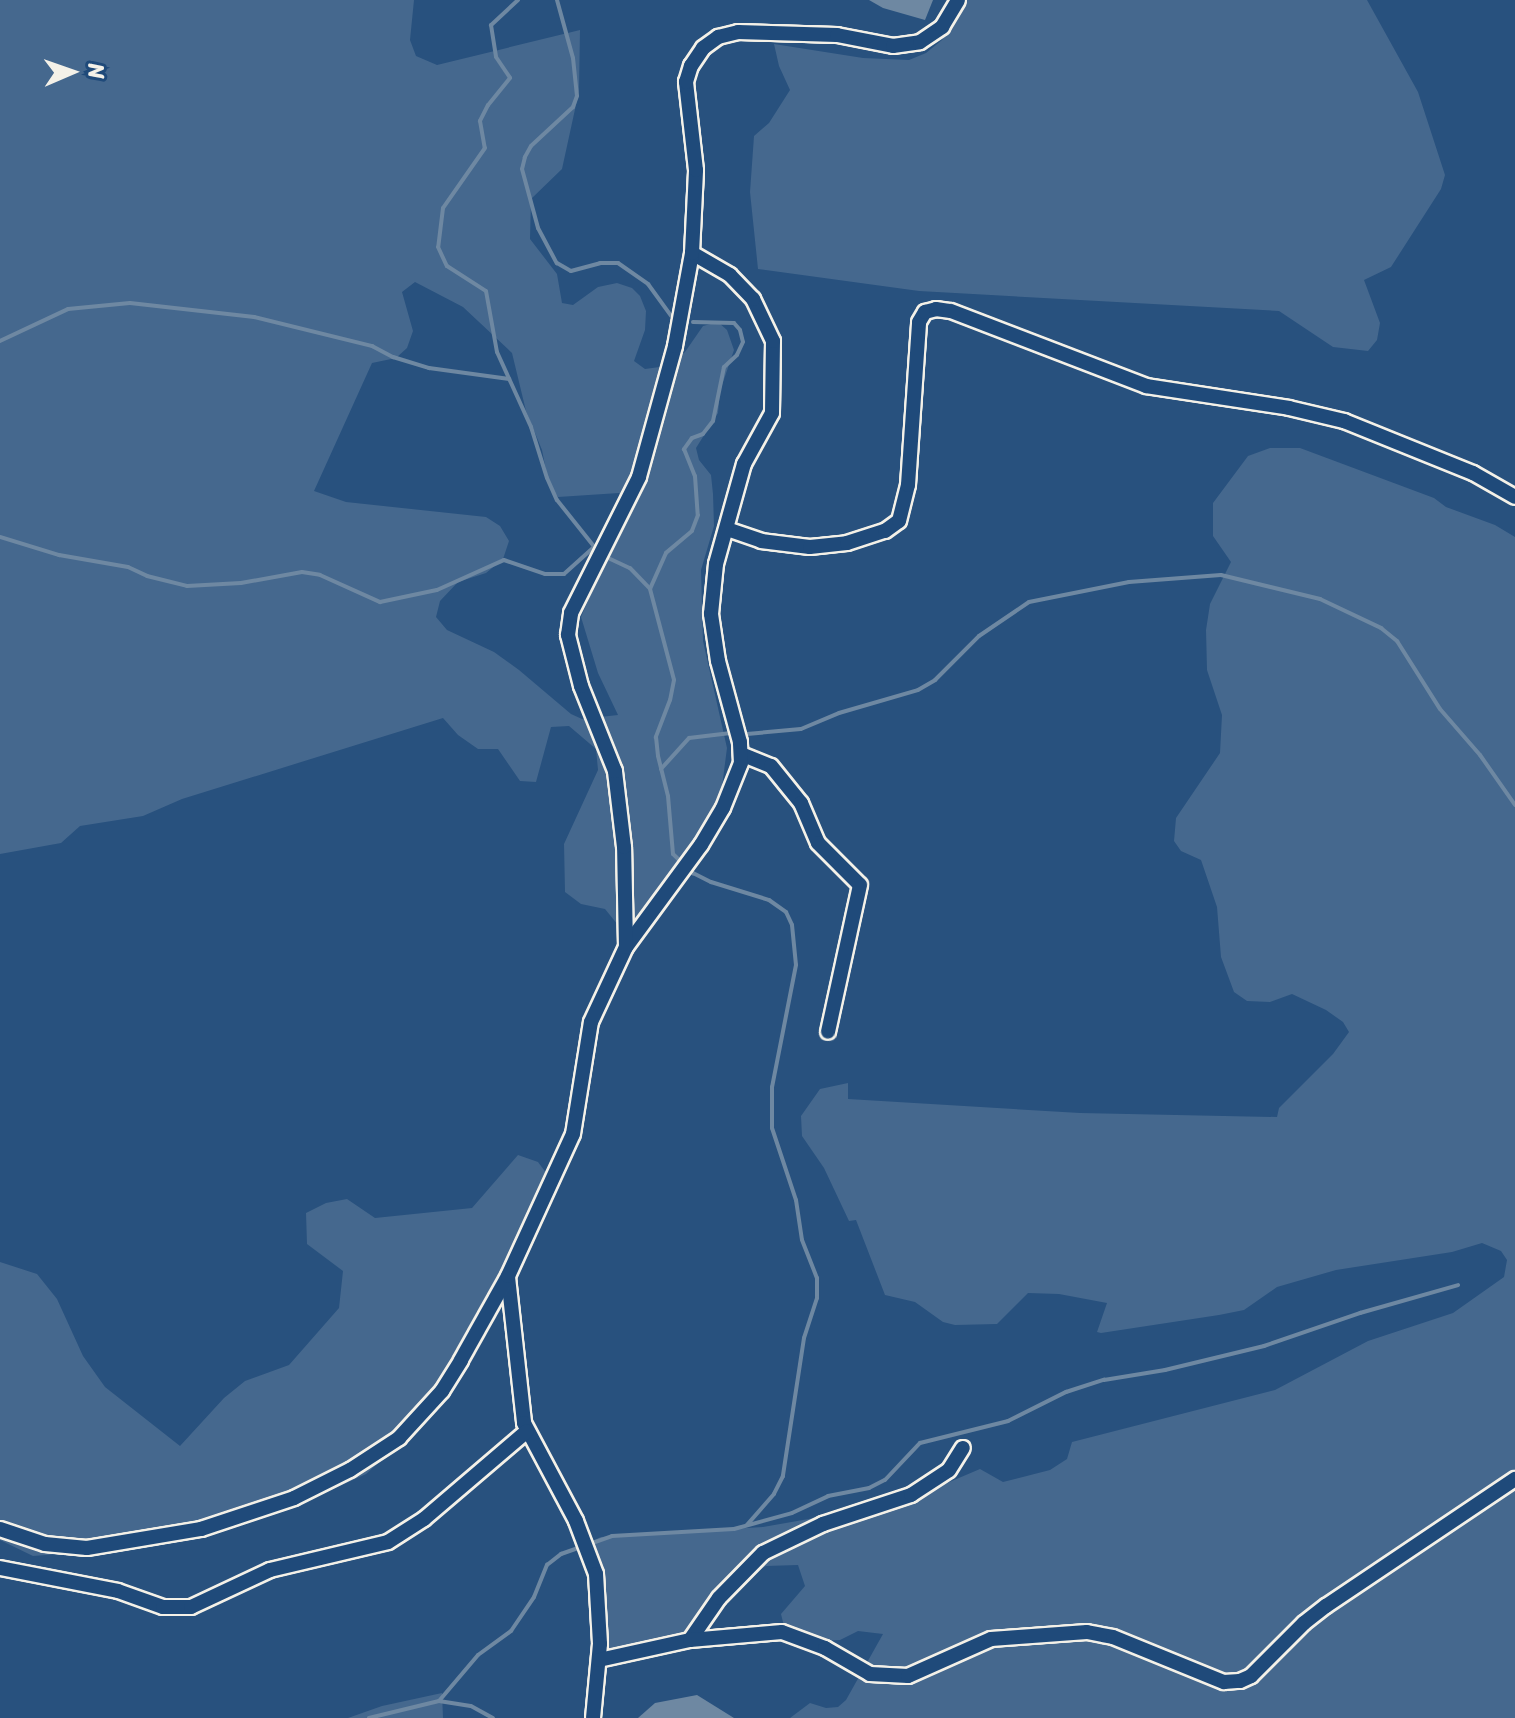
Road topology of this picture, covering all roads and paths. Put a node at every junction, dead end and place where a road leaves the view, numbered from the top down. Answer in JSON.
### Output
{"nodes":[{"id":1,"x":958,"y":0,"type":"edge"},
{"id":2,"x":692,"y":253,"type":"junction"},
{"id":3,"x":1515,"y":497,"type":"edge"},
{"id":4,"x":727,"y":529,"type":"junction"},
{"id":5,"x":741,"y":754,"type":"junction"},
{"id":6,"x":626,"y":947,"type":"junction"},
{"id":7,"x":828,"y":1032,"type":"dead end"},
{"id":8,"x":508,"y":1276,"type":"junction"},
{"id":9,"x":527,"y":1431,"type":"junction"},
{"id":10,"x":963,"y":1448,"type":"dead end"},
{"id":11,"x":1515,"y":1479,"type":"edge"},
{"id":12,"x":0,"y":1529,"type":"edge"},
{"id":13,"x":0,"y":1568,"type":"edge"},
{"id":14,"x":690,"y":1640,"type":"junction"},
{"id":15,"x":599,"y":1660,"type":"junction"},
{"id":16,"x":593,"y":1718,"type":"edge"}],
"edges":[{"from":1,"to":2,"type":"street"},
{"from":2,"to":4,"type":"street"},
{"from":2,"to":6,"type":"street"},
{"from":3,"to":4,"type":"street"},
{"from":4,"to":5,"type":"street"},
{"from":5,"to":6,"type":"street"},
{"from":5,"to":7,"type":"street"},
{"from":6,"to":8,"type":"street"},
{"from":8,"to":9,"type":"street"},
{"from":8,"to":12,"type":"street"},
{"from":9,"to":13,"type":"street"},
{"from":9,"to":15,"type":"street"},
{"from":10,"to":14,"type":"street"},
{"from":11,"to":14,"type":"street"},
{"from":14,"to":15,"type":"street"},
{"from":15,"to":16,"type":"street"}]}
